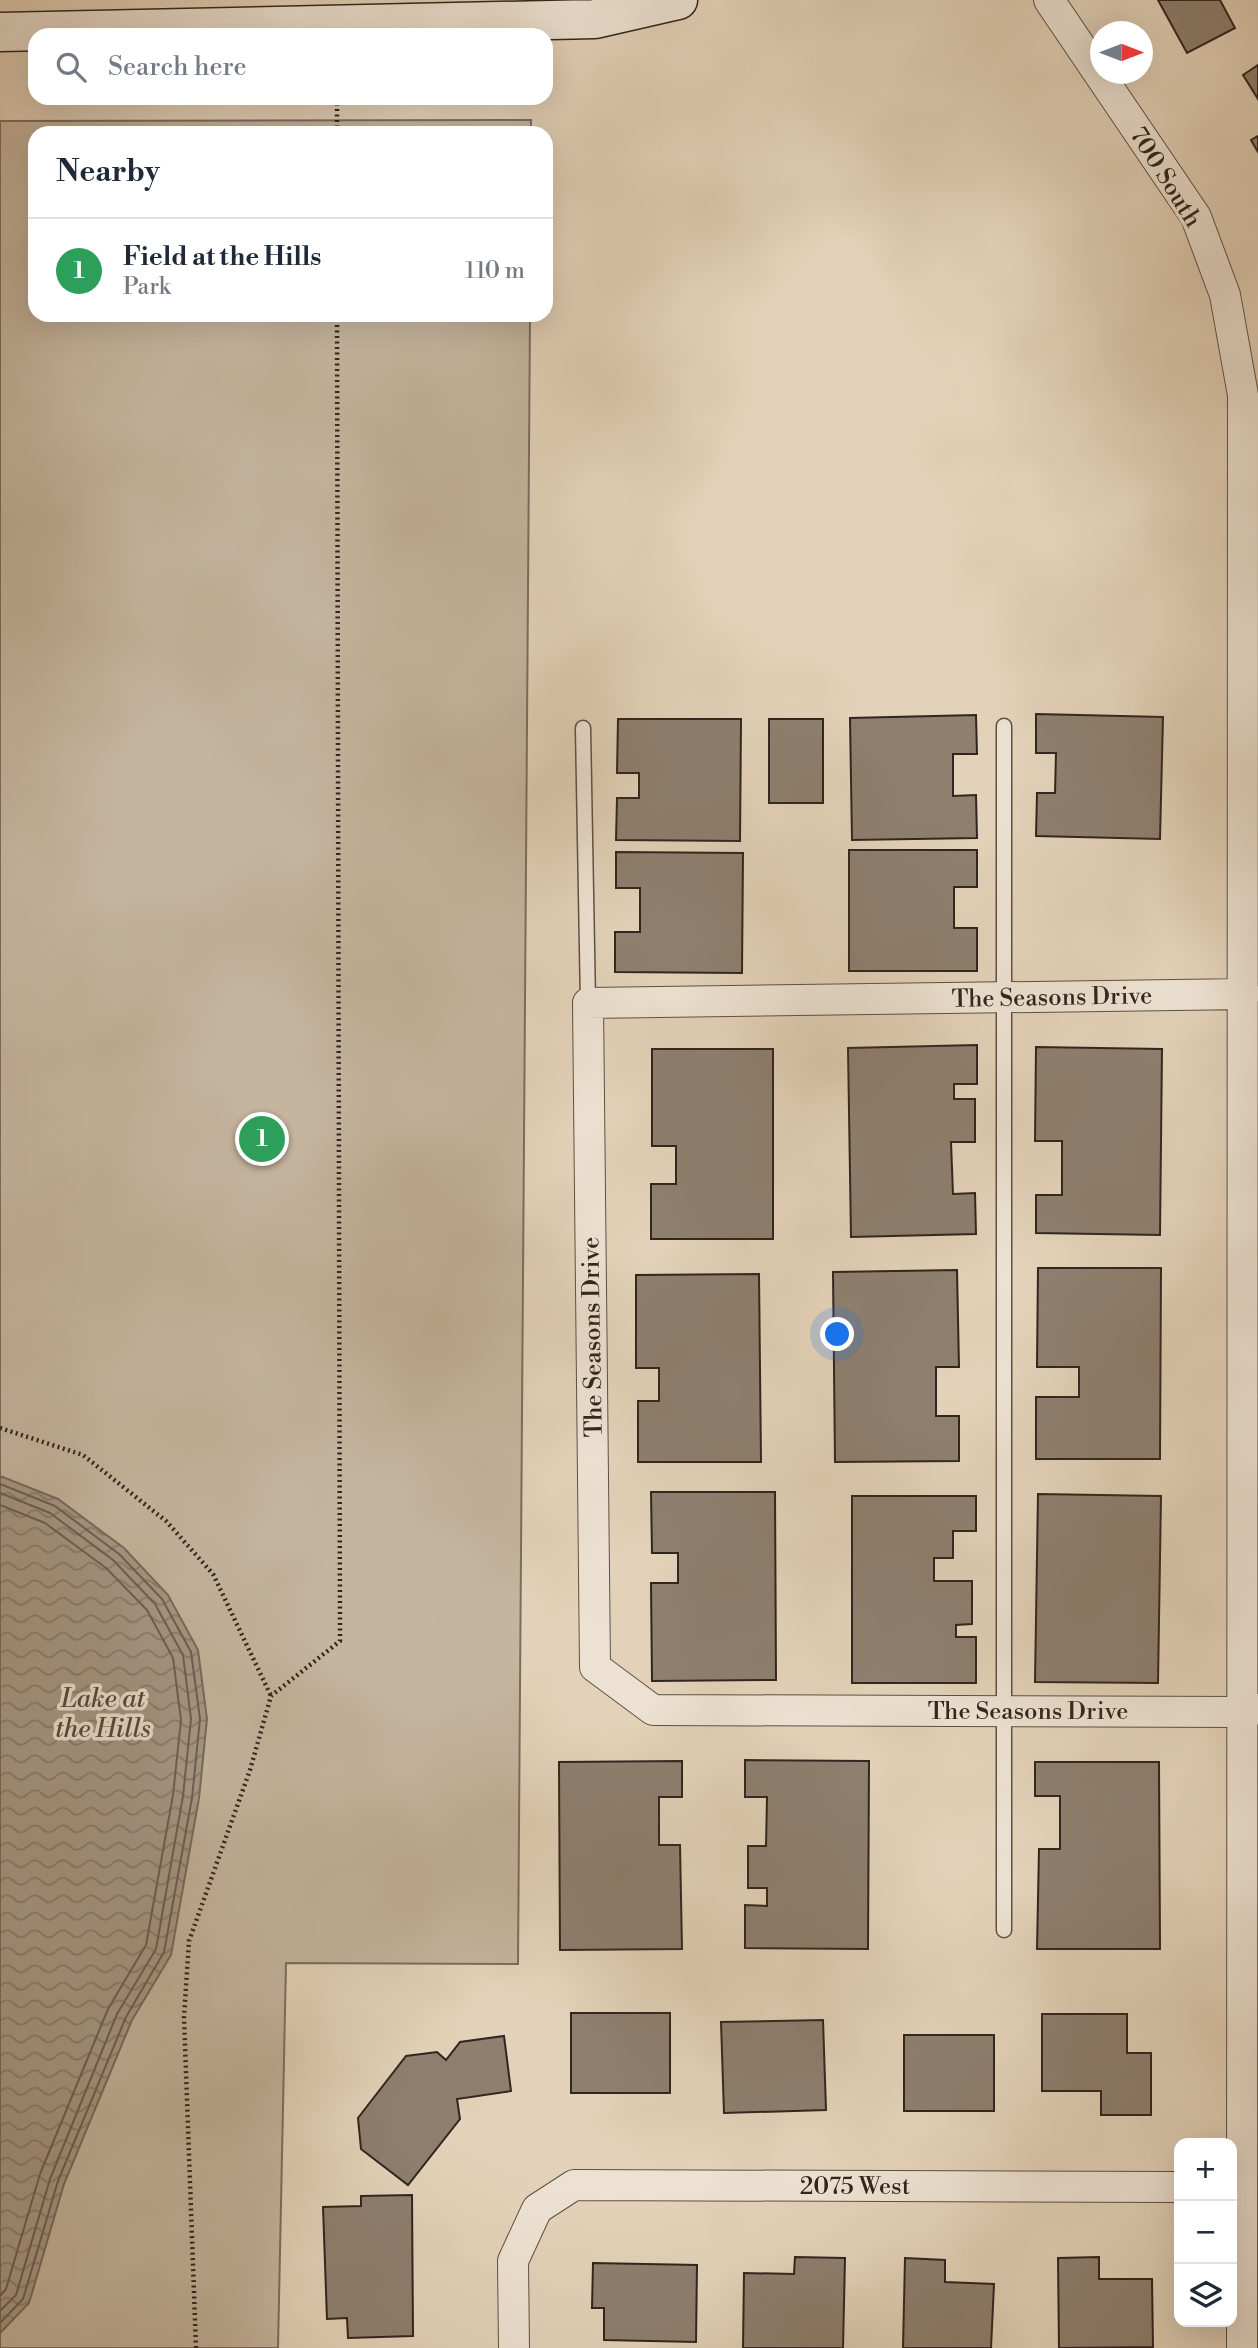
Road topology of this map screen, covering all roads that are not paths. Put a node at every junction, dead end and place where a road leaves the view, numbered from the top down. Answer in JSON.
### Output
{"nodes":[{"id":1,"x":678,"y":0,"type":"edge"},
{"id":2,"x":1049,"y":0,"type":"edge"},
{"id":3,"x":183,"y":28,"type":"edge"},
{"id":4,"x":28,"y":31,"type":"edge"},
{"id":5,"x":0,"y":32,"type":"edge"},
{"id":6,"x":1004,"y":726,"type":"dead end"},
{"id":7,"x":583,"y":728,"type":"dead end"},
{"id":8,"x":1251,"y":754,"type":"edge"},
{"id":9,"x":1245,"y":993,"type":"junction"},
{"id":10,"x":1002,"y":998,"type":"junction"},
{"id":11,"x":588,"y":1003,"type":"junction"},
{"id":12,"x":1004,"y":1711,"type":"junction"},
{"id":13,"x":1250,"y":1711,"type":"edge"},
{"id":14,"x":1004,"y":1930,"type":"dead end"},
{"id":15,"x":1174,"y":2187,"type":"edge"},
{"id":16,"x":1244,"y":2187,"type":"edge"},
{"id":17,"x":514,"y":2348,"type":"edge"},
{"id":18,"x":1242,"y":2348,"type":"edge"}],
"edges":[{"from":1,"to":3,"type":"main road"},
{"from":2,"to":8,"type":"street","name":"700 South"},
{"from":4,"to":5,"type":"main road"},
{"from":6,"to":10,"type":"lane"},
{"from":7,"to":11,"type":"lane"},
{"from":8,"to":9,"type":"street","name":"700 South"},
{"from":9,"to":10,"type":"street","name":"The Seasons Drive"},
{"from":9,"to":13,"type":"street","name":"700 South"},
{"from":10,"to":11,"type":"street","name":"The Seasons Drive"},
{"from":10,"to":12,"type":"lane"},
{"from":11,"to":12,"type":"street","name":"The Seasons Drive"},
{"from":12,"to":13,"type":"street","name":"The Seasons Drive"},
{"from":12,"to":14,"type":"lane"},
{"from":13,"to":16,"type":"street","name":"700 South"},
{"from":15,"to":17,"type":"street","name":"2075 West"},
{"from":16,"to":18,"type":"street","name":"700 South"}]}
